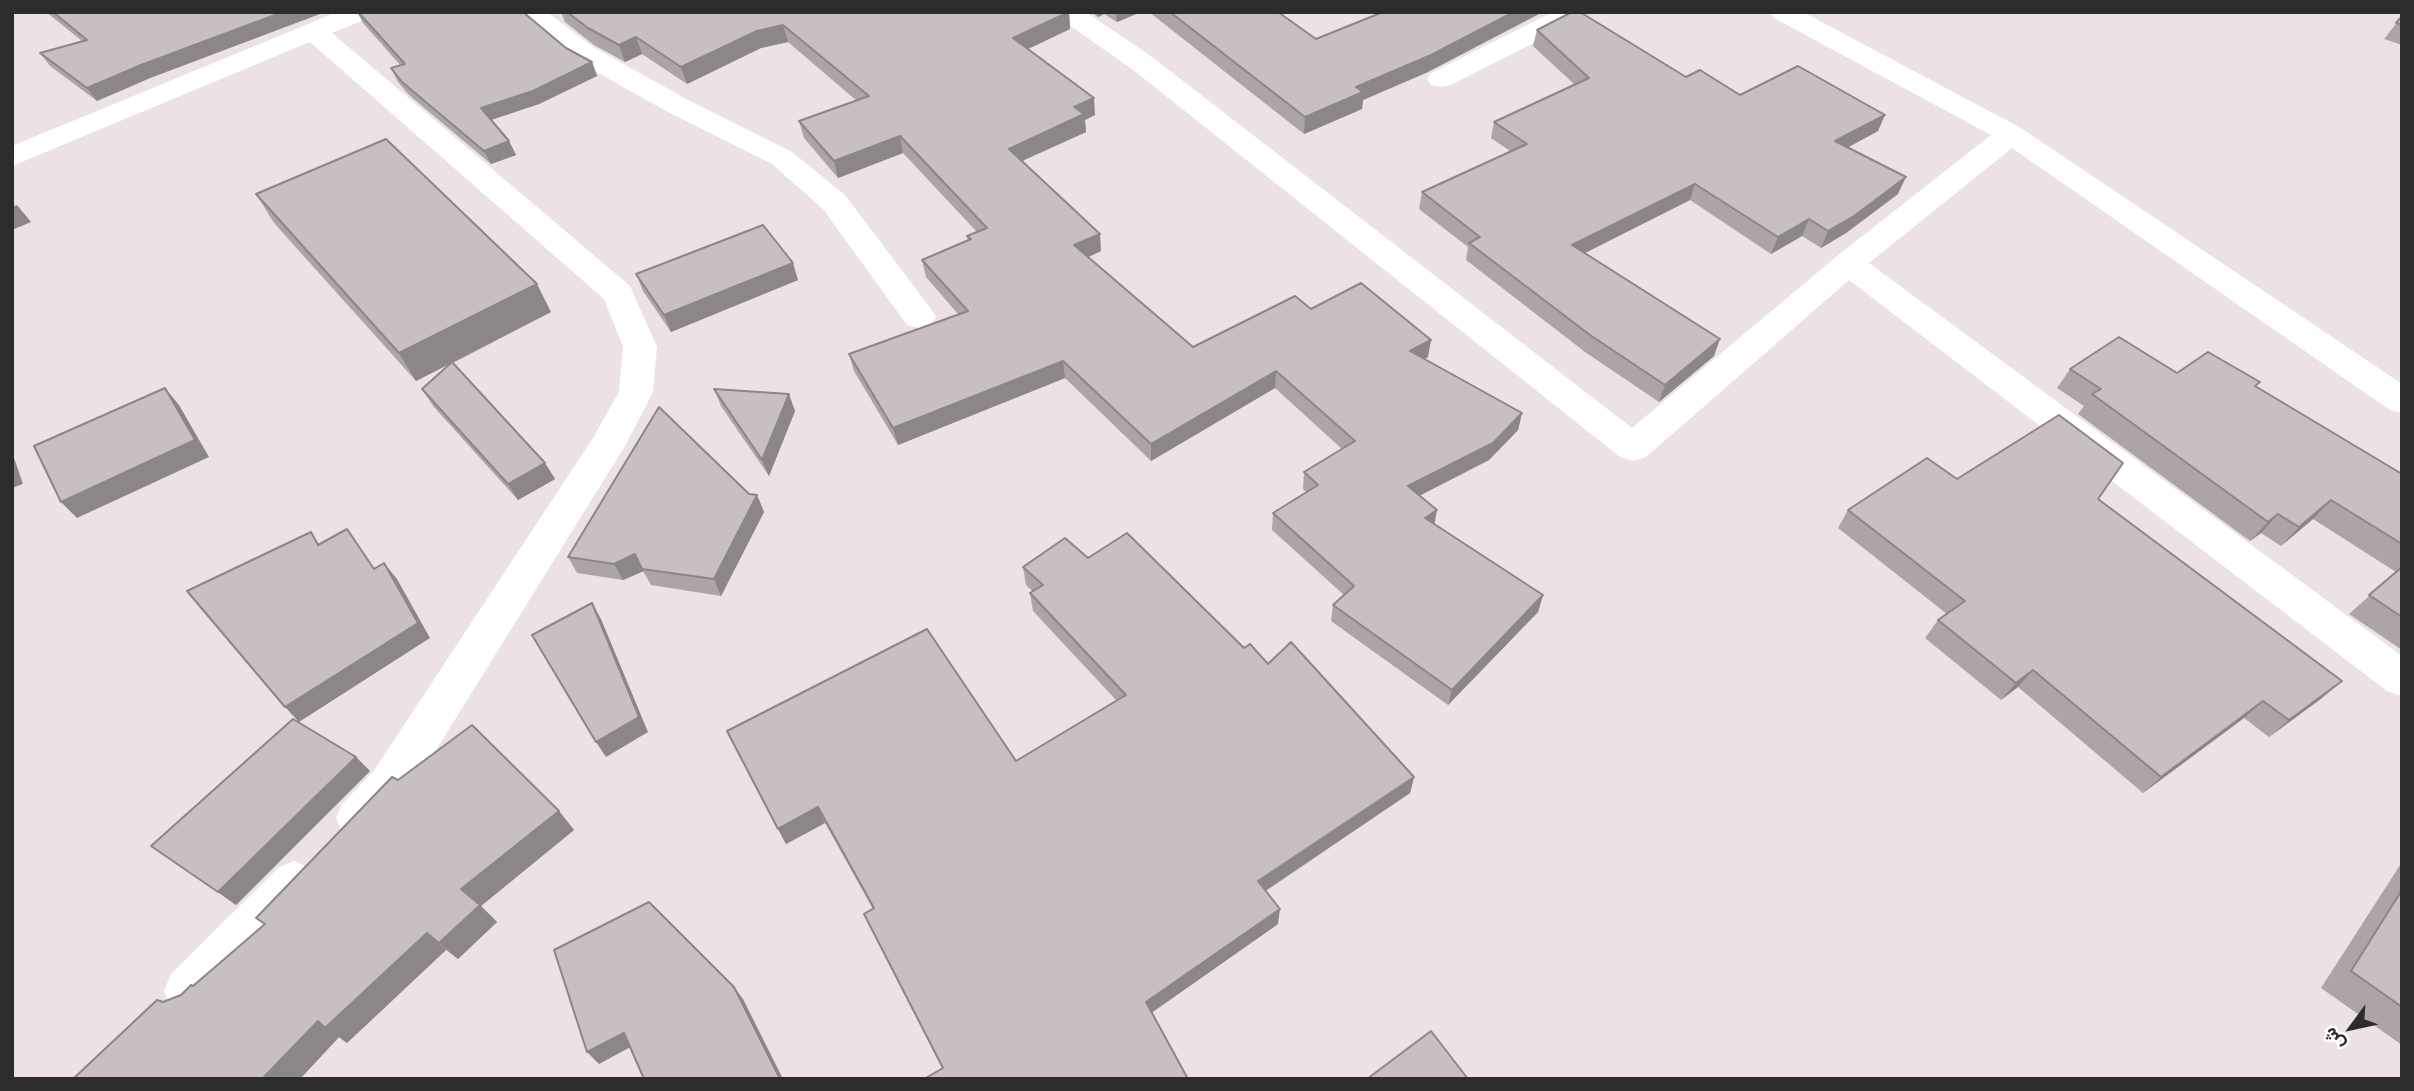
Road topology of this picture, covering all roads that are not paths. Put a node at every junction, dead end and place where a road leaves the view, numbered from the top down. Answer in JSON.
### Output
{"nodes":[{"id":1,"x":360,"y":12,"type":"edge"},
{"id":2,"x":530,"y":12,"type":"edge"},
{"id":3,"x":1068,"y":12,"type":"edge"},
{"id":4,"x":1574,"y":12,"type":"edge"},
{"id":5,"x":1783,"y":12,"type":"edge"},
{"id":6,"x":313,"y":31,"type":"junction"},
{"id":7,"x":1441,"y":79,"type":"dead end"},
{"id":8,"x":2011,"y":134,"type":"junction"},
{"id":9,"x":12,"y":157,"type":"edge"},
{"id":10,"x":1848,"y":263,"type":"junction"},
{"id":11,"x":919,"y":317,"type":"dead end"},
{"id":12,"x":2402,"y":401,"type":"edge"},
{"id":13,"x":2402,"y":679,"type":"edge"},
{"id":14,"x":188,"y":991,"type":"edge"}],
"edges":[{"from":1,"to":6,"type":"street"},
{"from":2,"to":11,"type":"street"},
{"from":3,"to":10,"type":"street"},
{"from":4,"to":7,"type":"street"},
{"from":5,"to":8,"type":"street"},
{"from":6,"to":9,"type":"street"},
{"from":6,"to":14,"type":"street"},
{"from":8,"to":10,"type":"street"},
{"from":8,"to":12,"type":"street"},
{"from":10,"to":13,"type":"street"}]}
